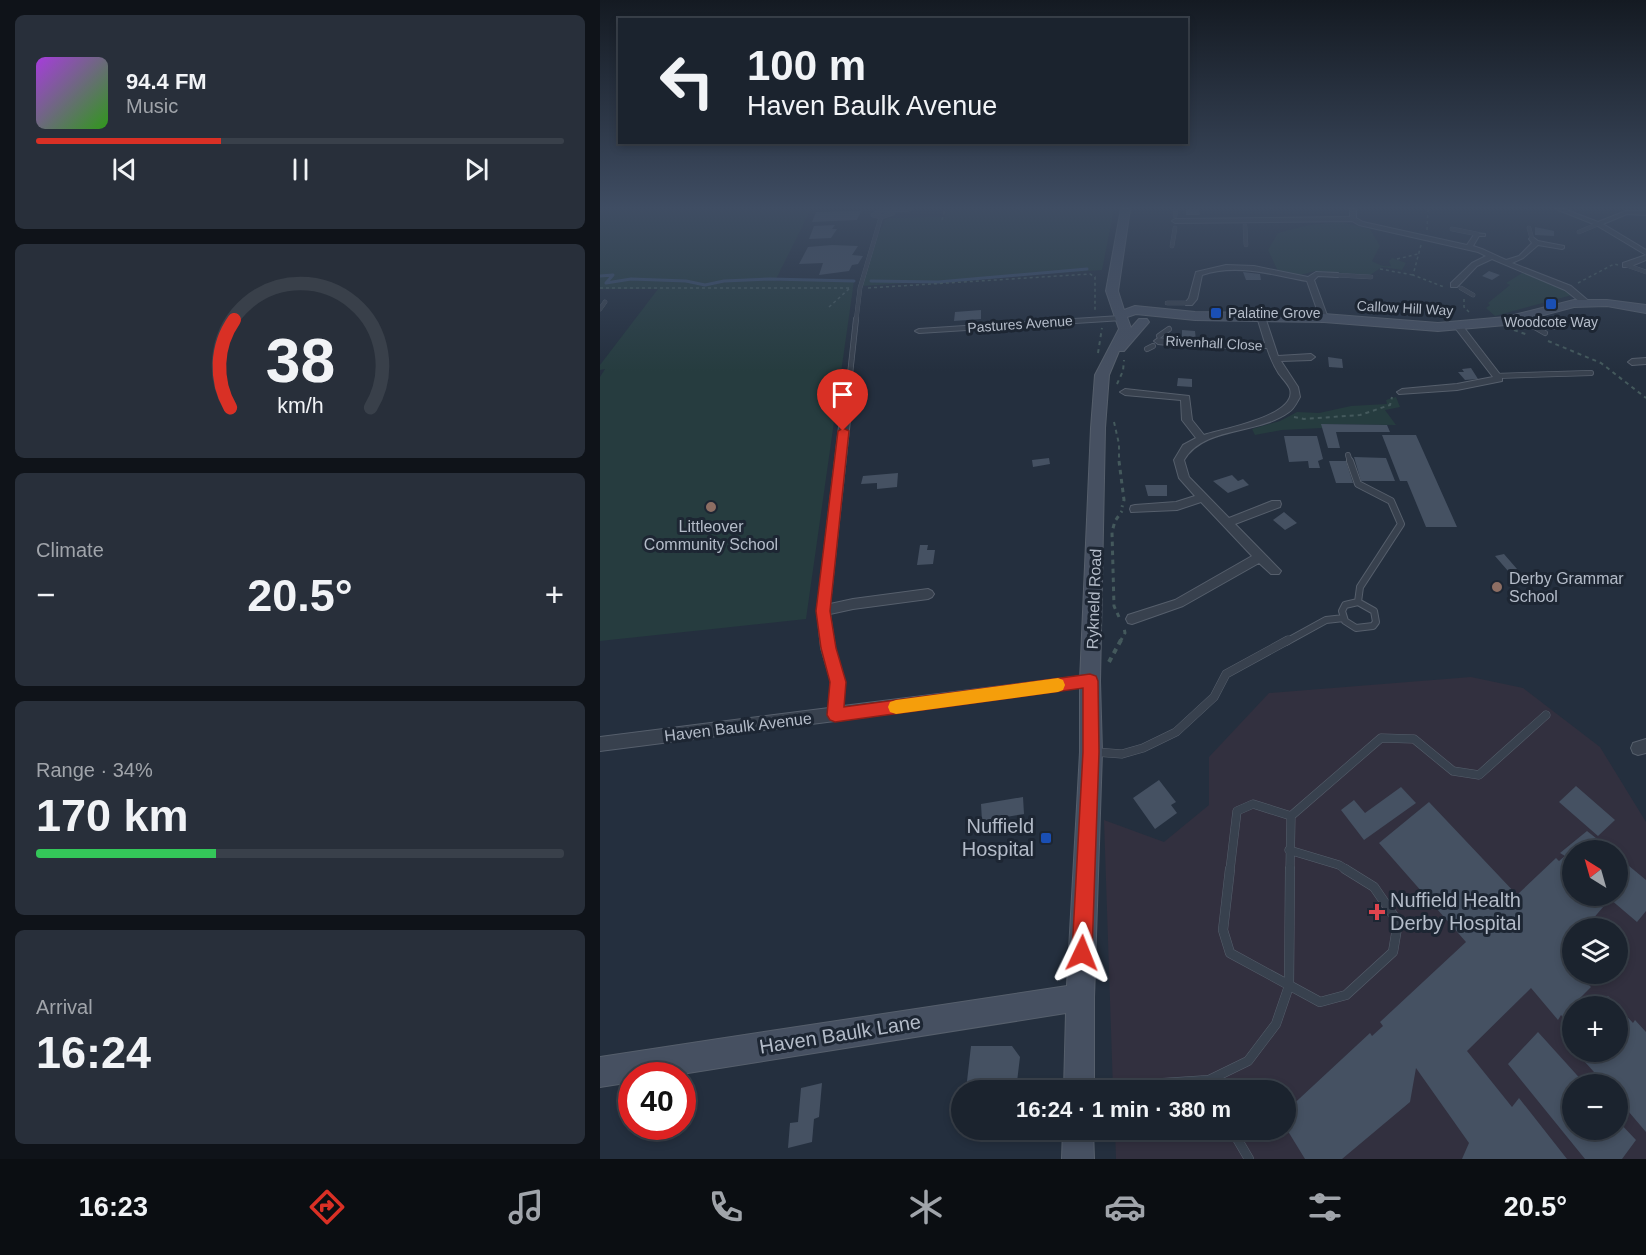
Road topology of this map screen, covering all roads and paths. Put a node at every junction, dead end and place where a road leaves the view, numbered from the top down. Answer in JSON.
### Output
{"nodes":[{"id":1,"x":867,"y":263,"type":"edge"},
{"id":2,"x":1118,"y":263,"type":"edge"},
{"id":3,"x":1416,"y":263,"type":"edge"},
{"id":4,"x":1474,"y":263,"type":"edge"},
{"id":5,"x":1506,"y":263,"type":"edge"},
{"id":6,"x":1630,"y":263,"type":"edge"},
{"id":7,"x":1626,"y":265,"type":"junction"},
{"id":8,"x":1380,"y":270,"type":"dead end"},
{"id":9,"x":1646,"y":272,"type":"edge"},
{"id":10,"x":1335,"y":275,"type":"joint"},
{"id":11,"x":1413,"y":275,"type":"junction"},
{"id":12,"x":1371,"y":277,"type":"dead end"},
{"id":13,"x":1310,"y":279,"type":"junction"},
{"id":14,"x":1115,"y":282,"type":"junction"},
{"id":15,"x":1452,"y":287,"type":"junction"},
{"id":16,"x":600,"y":288,"type":"edge"},
{"id":17,"x":850,"y":288,"type":"junction"},
{"id":18,"x":860,"y":288,"type":"junction"},
{"id":19,"x":1568,"y":288,"type":"junction"},
{"id":20,"x":1473,"y":295,"type":"dead end"},
{"id":21,"x":605,"y":302,"type":"dead end"},
{"id":22,"x":1167,"y":303,"type":"dead end"},
{"id":23,"x":1189,"y":303,"type":"joint"},
{"id":24,"x":1587,"y":303,"type":"junction"},
{"id":25,"x":829,"y":307,"type":"dead end"},
{"id":26,"x":600,"y":309,"type":"edge"},
{"id":27,"x":1646,"y":309,"type":"edge"},
{"id":28,"x":1143,"y":317,"type":"junction"},
{"id":29,"x":1261,"y":317,"type":"junction"},
{"id":30,"x":1122,"y":318,"type":"junction"},
{"id":31,"x":1324,"y":318,"type":"junction"},
{"id":32,"x":1519,"y":318,"type":"junction"},
{"id":33,"x":1095,"y":320,"type":"junction"},
{"id":34,"x":1493,"y":323,"type":"junction"},
{"id":35,"x":1459,"y":327,"type":"junction"},
{"id":36,"x":1169,"y":329,"type":"dead end"},
{"id":37,"x":920,"y":331,"type":"dead end"},
{"id":38,"x":1545,"y":333,"type":"dead end"},
{"id":39,"x":1538,"y":338,"type":"dead end"},
{"id":40,"x":1547,"y":341,"type":"dead end"},
{"id":41,"x":1154,"y":343,"type":"junction"},
{"id":42,"x":1271,"y":346,"type":"junction"},
{"id":43,"x":1311,"y":357,"type":"dead end"},
{"id":44,"x":1275,"y":358,"type":"junction"},
{"id":45,"x":1107,"y":361,"type":"junction"},
{"id":46,"x":1646,"y":361,"type":"edge"},
{"id":47,"x":1632,"y":363,"type":"dead end"},
{"id":48,"x":1591,"y":373,"type":"dead end"},
{"id":49,"x":1496,"y":376,"type":"junction"},
{"id":50,"x":1423,"y":381,"type":"dead end"},
{"id":51,"x":1429,"y":389,"type":"junction"},
{"id":52,"x":1125,"y":392,"type":"joint"},
{"id":53,"x":1402,"y":392,"type":"joint"},
{"id":54,"x":848,"y":393,"type":"joint"},
{"id":55,"x":1646,"y":398,"type":"edge"},
{"id":56,"x":1281,"y":414,"type":"junction"},
{"id":57,"x":1113,"y":419,"type":"dead end"},
{"id":58,"x":1202,"y":439,"type":"junction"},
{"id":59,"x":1348,"y":455,"type":"dead end"},
{"id":60,"x":1203,"y":497,"type":"junction"},
{"id":61,"x":1276,"y":504,"type":"dead end"},
{"id":62,"x":1122,"y":508,"type":"junction"},
{"id":63,"x":1135,"y":509,"type":"joint"},
{"id":64,"x":1228,"y":523,"type":"junction"},
{"id":65,"x":1260,"y":557,"type":"junction"},
{"id":66,"x":1275,"y":571,"type":"dead end"},
{"id":67,"x":928,"y":594,"type":"dead end"},
{"id":68,"x":1358,"y":602,"type":"junction"},
{"id":69,"x":823,"y":611,"type":"junction"},
{"id":70,"x":1344,"y":618,"type":"junction"},
{"id":71,"x":1131,"y":619,"type":"dead end"},
{"id":72,"x":1090,"y":681,"type":"junction"},
{"id":73,"x":835,"y":715,"type":"junction"},
{"id":74,"x":1546,"y":715,"type":"dead end"},
{"id":75,"x":600,"y":744,"type":"edge"},
{"id":76,"x":1091,"y":752,"type":"junction"},
{"id":77,"x":1291,"y":816,"type":"junction"},
{"id":78,"x":1289,"y":850,"type":"junction"},
{"id":79,"x":1289,"y":986,"type":"junction"},
{"id":80,"x":1080,"y":998,"type":"junction"},
{"id":81,"x":600,"y":1072,"type":"edge"},
{"id":82,"x":1079,"y":1080,"type":"edge"},
{"id":83,"x":1209,"y":1080,"type":"edge"},
{"id":84,"x":1078,"y":1140,"type":"edge"},
{"id":85,"x":1238,"y":1140,"type":"edge"},
{"id":86,"x":1078,"y":1159,"type":"edge"},
{"id":87,"x":1249,"y":1159,"type":"edge"}],
"edges":[{"from":1,"to":18,"type":"lane"},
{"from":2,"to":14,"type":"street"},
{"from":3,"to":11,"type":"path"},
{"from":4,"to":15,"type":"street"},
{"from":5,"to":19,"type":"street"},
{"from":6,"to":7,"type":"street"},
{"from":7,"to":9,"type":"lane"},
{"from":7,"to":19,"type":"path"},
{"from":8,"to":11,"type":"path"},
{"from":10,"to":12,"type":"lane"},
{"from":10,"to":13,"type":"street"},
{"from":11,"to":15,"type":"path"},
{"from":13,"to":23,"type":"street"},
{"from":13,"to":31,"type":"street"},
{"from":14,"to":28,"type":"street"},
{"from":14,"to":30,"type":"street"},
{"from":15,"to":20,"type":"lane"},
{"from":15,"to":34,"type":"path"},
{"from":16,"to":17,"type":"path"},
{"from":17,"to":18,"type":"path"},
{"from":17,"to":25,"type":"path"},
{"from":18,"to":33,"type":"path"},
{"from":18,"to":54,"type":"lane"},
{"from":19,"to":24,"type":"street"},
{"from":21,"to":26,"type":"lane"},
{"from":22,"to":23,"type":"lane"},
{"from":24,"to":27,"type":"street","name":"Callow Hill Way"},
{"from":24,"to":32,"type":"street","name":"Callow Hill Way"},
{"from":28,"to":29,"type":"street","name":"Callow Hill Way"},
{"from":28,"to":30,"type":"street","name":"Callow Hill Way"},
{"from":28,"to":45,"type":"street"},
{"from":29,"to":31,"type":"street","name":"Callow Hill Way"},
{"from":29,"to":42,"type":"street"},
{"from":30,"to":33,"type":"street","name":"Pastures Avenue"},
{"from":30,"to":45,"type":"street","name":"Rykneld Road"},
{"from":31,"to":35,"type":"street","name":"Callow Hill Way"},
{"from":32,"to":34,"type":"street","name":"Callow Hill Way"},
{"from":32,"to":38,"type":"lane"},
{"from":33,"to":37,"type":"street","name":"Pastures Avenue"},
{"from":34,"to":35,"type":"street","name":"Callow Hill Way"},
{"from":34,"to":39,"type":"path"},
{"from":35,"to":49,"type":"street"},
{"from":36,"to":41,"type":"lane"},
{"from":40,"to":55,"type":"path"},
{"from":41,"to":42,"type":"street","name":"Rivenhall Close"},
{"from":41,"to":52,"type":"path"},
{"from":42,"to":44,"type":"street"},
{"from":43,"to":44,"type":"street"},
{"from":44,"to":56,"type":"street"},
{"from":45,"to":72,"type":"street","name":"Rykneld Road"},
{"from":46,"to":47,"type":"street"},
{"from":48,"to":49,"type":"lane"},
{"from":49,"to":51,"type":"street"},
{"from":50,"to":51,"type":"street"},
{"from":51,"to":53,"type":"street"},
{"from":52,"to":58,"type":"street"},
{"from":53,"to":56,"type":"path"},
{"from":54,"to":69,"type":"street"},
{"from":56,"to":58,"type":"street"},
{"from":57,"to":62,"type":"path"},
{"from":58,"to":60,"type":"street"},
{"from":59,"to":68,"type":"lane"},
{"from":60,"to":63,"type":"street"},
{"from":60,"to":64,"type":"street"},
{"from":61,"to":64,"type":"street"},
{"from":62,"to":63,"type":"path"},
{"from":62,"to":72,"type":"path"},
{"from":64,"to":65,"type":"street"},
{"from":65,"to":66,"type":"street"},
{"from":65,"to":71,"type":"street"},
{"from":67,"to":69,"type":"street"},
{"from":68,"to":70,"type":"lane"},
{"from":68,"to":70,"type":"lane"},
{"from":69,"to":73,"type":"street"},
{"from":70,"to":76,"type":"lane"},
{"from":72,"to":73,"type":"street","name":"Haven Baulk Avenue"},
{"from":72,"to":76,"type":"street","name":"Rykneld Road"},
{"from":73,"to":75,"type":"street","name":"Haven Baulk Avenue"},
{"from":74,"to":77,"type":"lane"},
{"from":76,"to":80,"type":"street","name":"Rykneld Road"},
{"from":77,"to":78,"type":"lane"},
{"from":77,"to":79,"type":"lane"},
{"from":78,"to":79,"type":"lane"},
{"from":78,"to":79,"type":"lane"},
{"from":79,"to":83,"type":"lane"},
{"from":80,"to":81,"type":"street","name":"Haven Baulk Lane"},
{"from":80,"to":82,"type":"street","name":"Rykneld Road"},
{"from":84,"to":86,"type":"street"},
{"from":85,"to":87,"type":"lane"}]}
